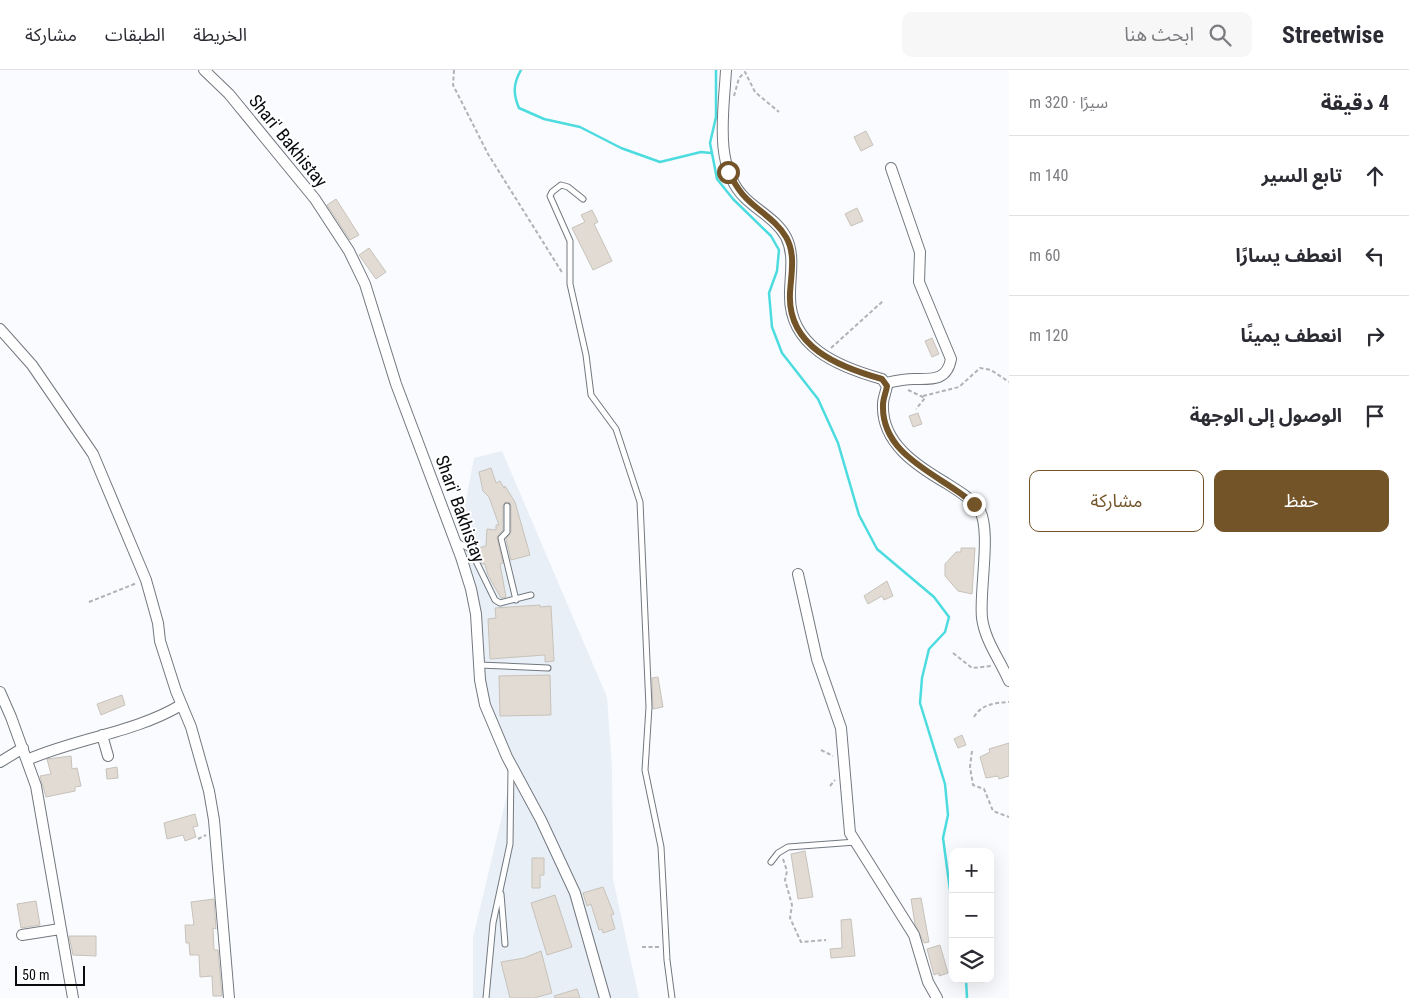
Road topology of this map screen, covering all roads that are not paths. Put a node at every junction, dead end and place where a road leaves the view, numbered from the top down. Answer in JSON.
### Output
{"nodes":[{"id":1,"x":204,"y":70,"type":"edge"},
{"id":2,"x":726,"y":70,"type":"edge"},
{"id":3,"x":891,"y":168,"type":"dead end"},
{"id":4,"x":583,"y":199,"type":"dead end"},
{"id":5,"x":0,"y":329,"type":"edge"},
{"id":6,"x":886,"y":383,"type":"junction"},
{"id":7,"x":507,"y":506,"type":"dead end"},
{"id":8,"x":454,"y":540,"type":"junction"},
{"id":9,"x":798,"y":574,"type":"dead end"},
{"id":10,"x":531,"y":595,"type":"dead end"},
{"id":11,"x":516,"y":600,"type":"junction"},
{"id":12,"x":479,"y":666,"type":"junction"},
{"id":13,"x":548,"y":668,"type":"dead end"},
{"id":14,"x":1009,"y":681,"type":"edge"},
{"id":15,"x":0,"y":692,"type":"edge"},
{"id":16,"x":181,"y":705,"type":"junction"},
{"id":17,"x":102,"y":735,"type":"junction"},
{"id":18,"x":23,"y":748,"type":"junction"},
{"id":19,"x":108,"y":756,"type":"dead end"},
{"id":20,"x":27,"y":760,"type":"junction"},
{"id":21,"x":0,"y":762,"type":"edge"},
{"id":22,"x":511,"y":766,"type":"junction"},
{"id":23,"x":857,"y":842,"type":"junction"},
{"id":24,"x":771,"y":862,"type":"dead end"},
{"id":25,"x":500,"y":886,"type":"junction"},
{"id":26,"x":60,"y":929,"type":"junction"},
{"id":27,"x":22,"y":935,"type":"dead end"},
{"id":28,"x":505,"y":944,"type":"dead end"},
{"id":29,"x":73,"y":998,"type":"edge"},
{"id":30,"x":229,"y":998,"type":"edge"},
{"id":31,"x":486,"y":998,"type":"edge"},
{"id":32,"x":605,"y":998,"type":"edge"},
{"id":33,"x":672,"y":998,"type":"edge"},
{"id":34,"x":937,"y":998,"type":"edge"}],
"edges":[{"from":1,"to":8,"type":"street","name":"Shari' Bakhistay"},
{"from":2,"to":6,"type":"street"},
{"from":3,"to":6,"type":"street"},
{"from":4,"to":33,"type":"lane"},
{"from":5,"to":16,"type":"street"},
{"from":6,"to":14,"type":"street"},
{"from":7,"to":11,"type":"lane"},
{"from":8,"to":11,"type":"lane"},
{"from":8,"to":12,"type":"street","name":"Shari' Bakhistay"},
{"from":9,"to":23,"type":"street"},
{"from":10,"to":11,"type":"lane"},
{"from":12,"to":13,"type":"lane"},
{"from":12,"to":22,"type":"street","name":"Shari' Bakhistay"},
{"from":15,"to":18,"type":"street"},
{"from":16,"to":17,"type":"street"},
{"from":16,"to":30,"type":"street"},
{"from":17,"to":19,"type":"street"},
{"from":17,"to":20,"type":"street"},
{"from":18,"to":20,"type":"street"},
{"from":18,"to":21,"type":"street"},
{"from":20,"to":26,"type":"street"},
{"from":22,"to":25,"type":"lane"},
{"from":22,"to":32,"type":"street","name":"Shari' Bakhistay"},
{"from":23,"to":24,"type":"lane"},
{"from":23,"to":34,"type":"street"},
{"from":25,"to":28,"type":"lane"},
{"from":25,"to":31,"type":"lane"},
{"from":26,"to":27,"type":"street"},
{"from":26,"to":29,"type":"street"}]}
